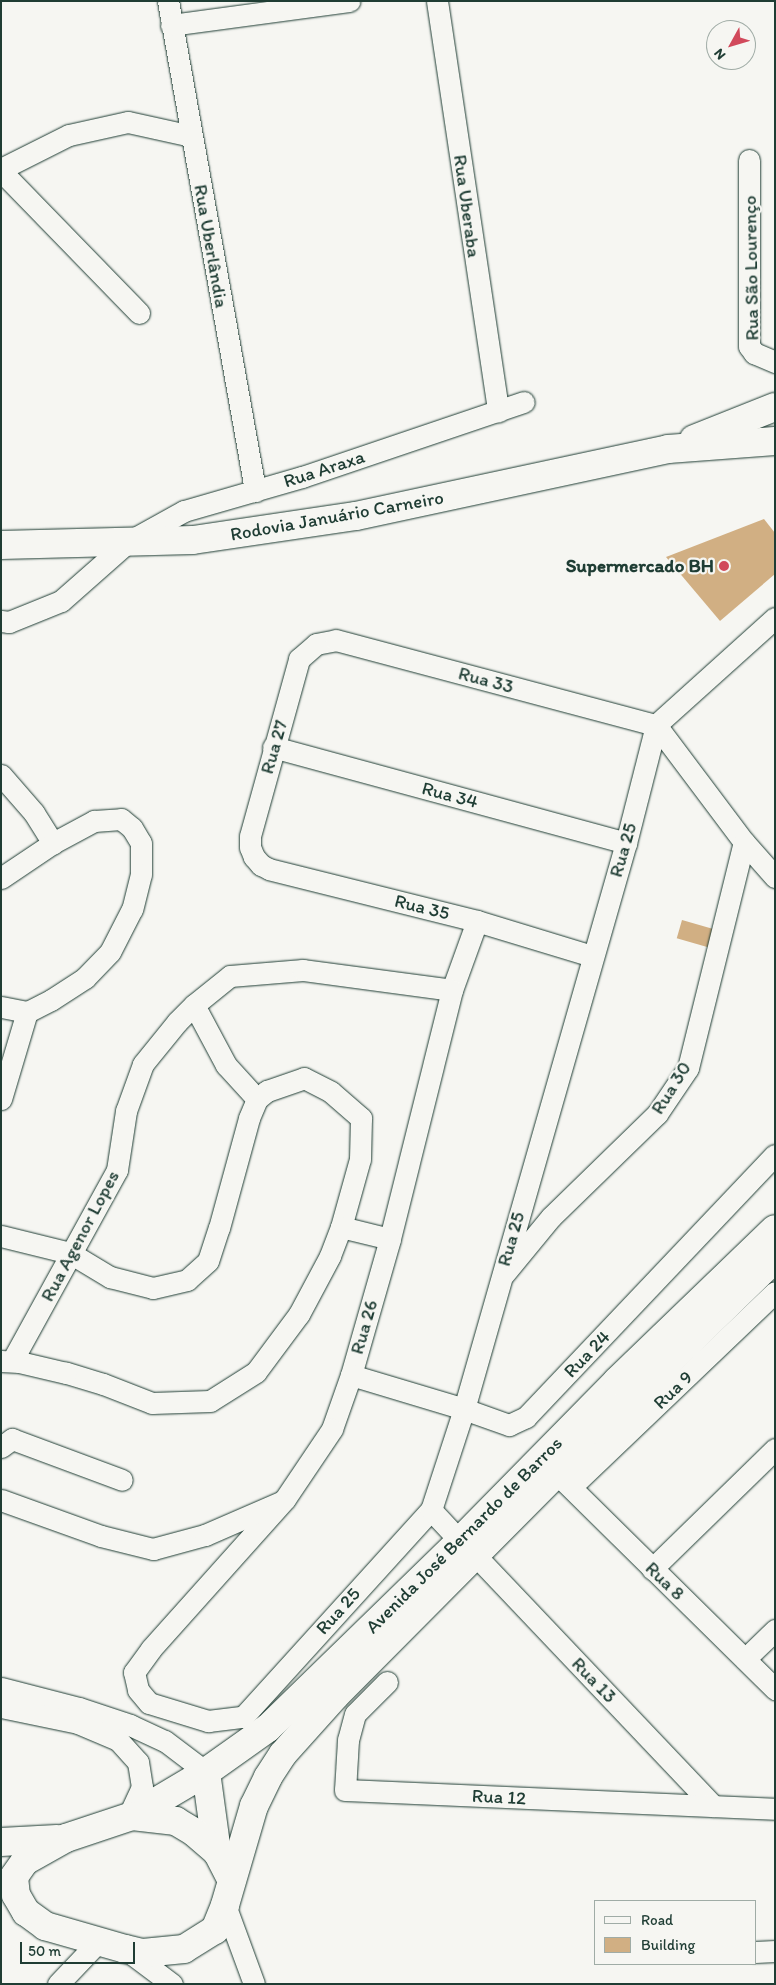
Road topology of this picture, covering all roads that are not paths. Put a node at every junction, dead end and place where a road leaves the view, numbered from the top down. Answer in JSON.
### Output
{"nodes":[{"id":1,"x":168,"y":1,"type":"edge"},
{"id":2,"x":349,"y":1,"type":"edge"},
{"id":3,"x":437,"y":1,"type":"edge"},
{"id":4,"x":171,"y":25,"type":"junction"},
{"id":5,"x":191,"y":136,"type":"junction"},
{"id":6,"x":749,"y":160,"type":"dead end"},
{"id":7,"x":1,"y":170,"type":"edge"},
{"id":8,"x":139,"y":313,"type":"dead end"},
{"id":9,"x":775,"y":362,"type":"edge"},
{"id":10,"x":524,"y":402,"type":"dead end"},
{"id":11,"x":775,"y":407,"type":"edge"},
{"id":12,"x":498,"y":411,"type":"junction"},
{"id":13,"x":775,"y":441,"type":"edge"},
{"id":14,"x":668,"y":449,"type":"junction"},
{"id":15,"x":255,"y":491,"type":"junction"},
{"id":16,"x":128,"y":542,"type":"junction"},
{"id":17,"x":1,"y":545,"type":"edge"},
{"id":18,"x":775,"y":618,"type":"edge"},
{"id":19,"x":1,"y":621,"type":"edge"},
{"id":20,"x":316,"y":644,"type":"joint"},
{"id":21,"x":656,"y":726,"type":"junction"},
{"id":22,"x":273,"y":746,"type":"junction"},
{"id":23,"x":1,"y":775,"type":"edge"},
{"id":24,"x":744,"y":842,"type":"junction"},
{"id":25,"x":52,"y":843,"type":"junction"},
{"id":26,"x":626,"y":843,"type":"junction"},
{"id":27,"x":254,"y":857,"type":"joint"},
{"id":28,"x":775,"y":877,"type":"edge"},
{"id":29,"x":1,"y":878,"type":"edge"},
{"id":30,"x":477,"y":921,"type":"junction"},
{"id":31,"x":592,"y":956,"type":"junction"},
{"id":32,"x":452,"y":990,"type":"junction"},
{"id":33,"x":194,"y":1005,"type":"junction"},
{"id":34,"x":1,"y":1007,"type":"edge"},
{"id":35,"x":27,"y":1012,"type":"junction"},
{"id":36,"x":1,"y":1099,"type":"edge"},
{"id":37,"x":257,"y":1099,"type":"junction"},
{"id":38,"x":775,"y":1155,"type":"edge"},
{"id":39,"x":341,"y":1227,"type":"junction"},
{"id":40,"x":775,"y":1229,"type":"edge"},
{"id":41,"x":1,"y":1236,"type":"edge"},
{"id":42,"x":390,"y":1239,"type":"junction"},
{"id":43,"x":70,"y":1253,"type":"junction"},
{"id":44,"x":775,"y":1258,"type":"edge"},
{"id":45,"x":499,"y":1280,"type":"junction"},
{"id":46,"x":775,"y":1292,"type":"edge"},
{"id":47,"x":7,"y":1361,"type":"edge"},
{"id":48,"x":351,"y":1375,"type":"junction"},
{"id":49,"x":464,"y":1409,"type":"junction"},
{"id":50,"x":1,"y":1447,"type":"edge"},
{"id":51,"x":775,"y":1449,"type":"edge"},
{"id":52,"x":122,"y":1480,"type":"dead end"},
{"id":53,"x":564,"y":1480,"type":"junction"},
{"id":54,"x":1,"y":1500,"type":"edge"},
{"id":55,"x":285,"y":1500,"type":"junction"},
{"id":56,"x":431,"y":1510,"type":"junction"},
{"id":57,"x":467,"y":1548,"type":"junction"},
{"id":58,"x":652,"y":1569,"type":"junction"},
{"id":59,"x":775,"y":1630,"type":"edge"},
{"id":60,"x":745,"y":1659,"type":"junction"},
{"id":61,"x":134,"y":1672,"type":"joint"},
{"id":62,"x":387,"y":1682,"type":"dead end"},
{"id":63,"x":1,"y":1688,"type":"edge"},
{"id":64,"x":775,"y":1689,"type":"edge"},
{"id":65,"x":1,"y":1707,"type":"edge"},
{"id":66,"x":206,"y":1772,"type":"junction"},
{"id":67,"x":713,"y":1806,"type":"junction"},
{"id":68,"x":775,"y":1809,"type":"edge"},
{"id":69,"x":130,"y":1816,"type":"junction"},
{"id":70,"x":66,"y":1838,"type":"junction"},
{"id":71,"x":1,"y":1842,"type":"edge"},
{"id":72,"x":217,"y":1852,"type":"junction"},
{"id":73,"x":232,"y":1879,"type":"junction"},
{"id":74,"x":225,"y":1905,"type":"junction"},
{"id":75,"x":1,"y":1912,"type":"edge"},
{"id":76,"x":45,"y":1926,"type":"junction"},
{"id":77,"x":98,"y":1942,"type":"junction"},
{"id":78,"x":125,"y":1950,"type":"junction"},
{"id":79,"x":775,"y":1951,"type":"edge"},
{"id":80,"x":756,"y":1952,"type":"edge"},
{"id":81,"x":161,"y":1981,"type":"edge"},
{"id":82,"x":58,"y":1984,"type":"edge"},
{"id":83,"x":254,"y":1984,"type":"edge"}],
"edges":[{"from":1,"to":4,"type":"street","name":"Rua Uberlândia"},
{"from":2,"to":4,"type":"street"},
{"from":3,"to":12,"type":"street","name":"Rua Uberaba"},
{"from":4,"to":5,"type":"street","name":"Rua Uberlândia"},
{"from":5,"to":7,"type":"street"},
{"from":5,"to":15,"type":"street","name":"Rua Uberlândia"},
{"from":6,"to":9,"type":"street","name":"Rua São Lourenço"},
{"from":7,"to":8,"type":"street"},
{"from":10,"to":12,"type":"street","name":"Rua Araxa"},
{"from":11,"to":14,"type":"main road","name":"Rodovia Januário Carneiro"},
{"from":12,"to":15,"type":"street","name":"Rua Araxa"},
{"from":13,"to":14,"type":"main road","name":"Rodovia Januário Carneiro"},
{"from":14,"to":16,"type":"main road","name":"Rodovia Januário Carneiro"},
{"from":15,"to":16,"type":"street","name":"Rua Araxa"},
{"from":16,"to":17,"type":"main road","name":"Rodovia Januário Carneiro"},
{"from":16,"to":19,"type":"street","name":"Rua Araxa"},
{"from":18,"to":21,"type":"street"},
{"from":20,"to":21,"type":"street","name":"Rua 33"},
{"from":20,"to":22,"type":"street","name":"Rua 27"},
{"from":21,"to":24,"type":"street"},
{"from":21,"to":26,"type":"street","name":"Rua 25"},
{"from":22,"to":26,"type":"street","name":"Rua 34"},
{"from":22,"to":27,"type":"street","name":"Rua 27"},
{"from":23,"to":25,"type":"street"},
{"from":24,"to":28,"type":"street"},
{"from":24,"to":45,"type":"street","name":"Rua 30"},
{"from":25,"to":29,"type":"street"},
{"from":25,"to":35,"type":"street"},
{"from":26,"to":31,"type":"street","name":"Rua 25"},
{"from":27,"to":30,"type":"street","name":"Rua 35"},
{"from":30,"to":31,"type":"street","name":"Rua 35"},
{"from":30,"to":32,"type":"street","name":"Rua 26"},
{"from":31,"to":45,"type":"street","name":"Rua 25"},
{"from":32,"to":33,"type":"street","name":"Rua Agenor Lopes"},
{"from":32,"to":42,"type":"street","name":"Rua 26"},
{"from":33,"to":37,"type":"street"},
{"from":33,"to":43,"type":"street","name":"Rua Agenor Lopes"},
{"from":34,"to":35,"type":"street"},
{"from":35,"to":36,"type":"street"},
{"from":37,"to":39,"type":"street"},
{"from":37,"to":43,"type":"street"},
{"from":38,"to":49,"type":"street","name":"Rua 24"},
{"from":39,"to":42,"type":"street"},
{"from":39,"to":47,"type":"street"},
{"from":40,"to":57,"type":"main road","name":"Avenida José Bernardo de Barros"},
{"from":41,"to":43,"type":"street"},
{"from":42,"to":48,"type":"street","name":"Rua 26"},
{"from":43,"to":47,"type":"street","name":"Rua Agenor Lopes"},
{"from":44,"to":53,"type":"main road","name":"Avenida José Bernardo de Barros"},
{"from":45,"to":49,"type":"street","name":"Rua 25"},
{"from":46,"to":53,"type":"street","name":"Rua 9"},
{"from":48,"to":49,"type":"street","name":"Rua 24"},
{"from":48,"to":55,"type":"street","name":"Rua 26"},
{"from":49,"to":56,"type":"street","name":"Rua 25"},
{"from":50,"to":52,"type":"street"},
{"from":51,"to":58,"type":"street"},
{"from":53,"to":57,"type":"main road","name":"Avenida José Bernardo de Barros"},
{"from":53,"to":58,"type":"street","name":"Rua 8"},
{"from":54,"to":55,"type":"street"},
{"from":55,"to":61,"type":"street","name":"Rua 26"},
{"from":56,"to":57,"type":"street","name":"Rua 13"},
{"from":56,"to":61,"type":"street","name":"Rua 25"},
{"from":57,"to":66,"type":"main road","name":"Avenida José Bernardo de Barros"},
{"from":57,"to":67,"type":"street","name":"Rua 13"},
{"from":57,"to":73,"type":"main road","name":"Avenida José Bernardo de Barros"},
{"from":58,"to":60,"type":"street","name":"Rua 8"},
{"from":59,"to":60,"type":"street"},
{"from":60,"to":64,"type":"street","name":"Rua 8"},
{"from":62,"to":67,"type":"street","name":"Rua 12"},
{"from":63,"to":66,"type":"street"},
{"from":65,"to":69,"type":"street"},
{"from":66,"to":69,"type":"main road","name":"Avenida José Bernardo de Barros"},
{"from":66,"to":72,"type":"main road"},
{"from":67,"to":68,"type":"street","name":"Rua 12"},
{"from":69,"to":70,"type":"main road"},
{"from":69,"to":72,"type":"main road"},
{"from":70,"to":71,"type":"main road"},
{"from":70,"to":76,"type":"main road"},
{"from":72,"to":73,"type":"main road"},
{"from":73,"to":74,"type":"main road"},
{"from":74,"to":78,"type":"main road"},
{"from":74,"to":83,"type":"street"},
{"from":75,"to":76,"type":"main road"},
{"from":76,"to":77,"type":"main road"},
{"from":77,"to":78,"type":"main road"},
{"from":77,"to":82,"type":"street"},
{"from":78,"to":81,"type":"street"},
{"from":79,"to":80,"type":"street"}]}
